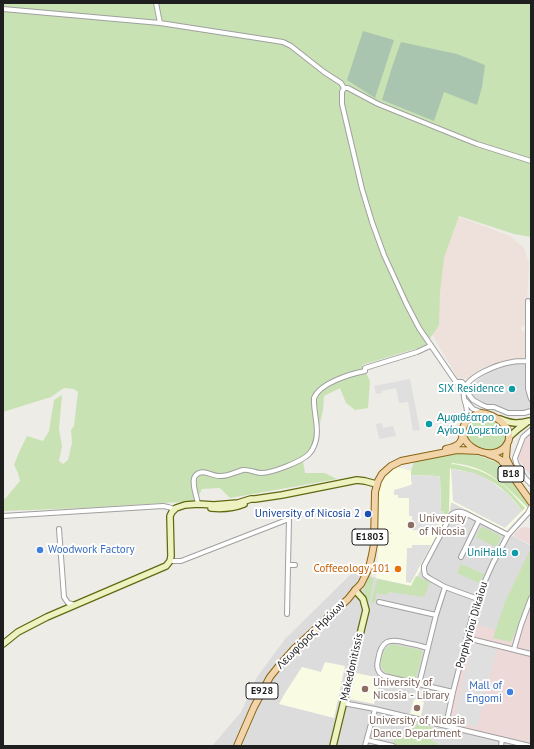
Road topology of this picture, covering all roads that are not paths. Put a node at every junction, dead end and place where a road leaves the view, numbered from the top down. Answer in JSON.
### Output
{"nodes":[{"id":1,"x":156,"y":3,"type":"edge"},
{"id":2,"x":3,"y":9,"type":"edge"},
{"id":3,"x":160,"y":23,"type":"junction"},
{"id":4,"x":344,"y":88,"type":"junction"},
{"id":5,"x":531,"y":161,"type":"edge"},
{"id":6,"x":528,"y":301,"type":"dead end"},
{"id":7,"x":430,"y":346,"type":"junction"},
{"id":8,"x":528,"y":361,"type":"junction"},
{"id":9,"x":464,"y":387,"type":"junction"},
{"id":10,"x":464,"y":399,"type":"junction"},
{"id":11,"x":531,"y":399,"type":"edge"},
{"id":12,"x":531,"y":411,"type":"edge"},
{"id":13,"x":485,"y":414,"type":"junction"},
{"id":14,"x":497,"y":418,"type":"junction"},
{"id":15,"x":467,"y":421,"type":"junction"},
{"id":16,"x":531,"y":421,"type":"edge"},
{"id":17,"x":531,"y":430,"type":"edge"},
{"id":18,"x":463,"y":432,"type":"junction"},
{"id":19,"x":509,"y":438,"type":"junction"},
{"id":20,"x":506,"y":445,"type":"junction"},
{"id":21,"x":479,"y":451,"type":"junction"},
{"id":22,"x":485,"y":453,"type":"junction"},
{"id":23,"x":375,"y":484,"type":"junction"},
{"id":24,"x":531,"y":484,"type":"edge"},
{"id":25,"x":531,"y":497,"type":"edge"},
{"id":26,"x":531,"y":502,"type":"edge"},
{"id":27,"x":195,"y":504,"type":"junction"},
{"id":28,"x":531,"y":507,"type":"edge"},
{"id":29,"x":174,"y":509,"type":"junction"},
{"id":30,"x":529,"y":512,"type":"edge"},
{"id":31,"x":3,"y":516,"type":"edge"},
{"id":32,"x":479,"y":520,"type":"junction"},
{"id":33,"x":59,"y":529,"type":"dead end"},
{"id":34,"x":508,"y":535,"type":"junction"},
{"id":35,"x":461,"y":557,"type":"dead end"},
{"id":36,"x":170,"y":561,"type":"junction"},
{"id":37,"x":288,"y":565,"type":"junction"},
{"id":38,"x":295,"y":565,"type":"dead end"},
{"id":39,"x":445,"y":588,"type":"junction"},
{"id":40,"x":355,"y":590,"type":"junction"},
{"id":41,"x":531,"y":598,"type":"edge"},
{"id":42,"x":478,"y":600,"type":"junction"},
{"id":43,"x":379,"y":602,"type":"dead end"},
{"id":44,"x":75,"y":605,"type":"junction"},
{"id":45,"x":287,"y":614,"type":"dead end"},
{"id":46,"x":436,"y":615,"type":"junction"},
{"id":47,"x":467,"y":638,"type":"junction"},
{"id":48,"x":3,"y":644,"type":"edge"},
{"id":49,"x":428,"y":648,"type":"junction"},
{"id":50,"x":514,"y":649,"type":"junction"},
{"id":51,"x":531,"y":654,"type":"edge"},
{"id":52,"x":419,"y":684,"type":"junction"},
{"id":53,"x":453,"y":692,"type":"junction"},
{"id":54,"x":343,"y":703,"type":"junction"},
{"id":55,"x":375,"y":709,"type":"junction"},
{"id":56,"x":446,"y":726,"type":"junction"},
{"id":57,"x":502,"y":739,"type":"junction"},
{"id":58,"x":367,"y":740,"type":"junction"},
{"id":59,"x":237,"y":746,"type":"edge"},
{"id":60,"x":333,"y":746,"type":"edge"},
{"id":61,"x":365,"y":746,"type":"edge"},
{"id":62,"x":393,"y":746,"type":"edge"},
{"id":63,"x":501,"y":746,"type":"edge"},
{"id":64,"x":530,"y":746,"type":"edge"}],
"edges":[{"from":1,"to":3,"type":"street"},
{"from":2,"to":3,"type":"street"},
{"from":3,"to":4,"type":"street"},
{"from":4,"to":5,"type":"street"},
{"from":4,"to":7,"type":"street"},
{"from":6,"to":8,"type":"street"},
{"from":7,"to":9,"type":"street"},
{"from":7,"to":27,"type":"street"},
{"from":8,"to":9,"type":"street"},
{"from":8,"to":11,"type":"street"},
{"from":9,"to":10,"type":"street"},
{"from":9,"to":12,"type":"street"},
{"from":10,"to":13,"type":"street"},
{"from":10,"to":15,"type":"street"},
{"from":13,"to":14,"type":"main road"},
{"from":13,"to":15,"type":"main road"},
{"from":14,"to":16,"type":"street"},
{"from":14,"to":19,"type":"main road"},
{"from":15,"to":18,"type":"main road"},
{"from":16,"to":19,"type":"street"},
{"from":17,"to":24,"type":"street"},
{"from":18,"to":21,"type":"main road"},
{"from":18,"to":23,"type":"main road","name":"Λεωφόρος Ηρώων","number":"E1803"},
{"from":19,"to":20,"type":"main road"},
{"from":20,"to":22,"type":"main road"},
{"from":20,"to":25,"type":"main road","number":"B18"},
{"from":21,"to":22,"type":"main road"},
{"from":21,"to":23,"type":"main road"},
{"from":22,"to":26,"type":"main road","number":"B18"},
{"from":23,"to":27,"type":"street"},
{"from":23,"to":40,"type":"main road","name":"Λεωφόρος Ηρώων","number":"E1803"},
{"from":27,"to":29,"type":"street"},
{"from":28,"to":30,"type":"street","name":"Porphyriou Dikaiou"},
{"from":29,"to":31,"type":"street"},
{"from":29,"to":36,"type":"street"},
{"from":30,"to":34,"type":"street","name":"Porphyriou Dikaiou"},
{"from":32,"to":34,"type":"street"},
{"from":32,"to":35,"type":"street"},
{"from":32,"to":39,"type":"street"},
{"from":33,"to":44,"type":"street"},
{"from":34,"to":42,"type":"street","name":"Porphyriou Dikaiou"},
{"from":36,"to":37,"type":"street"},
{"from":36,"to":44,"type":"street"},
{"from":37,"to":38,"type":"street"},
{"from":37,"to":45,"type":"street"},
{"from":39,"to":42,"type":"street"},
{"from":39,"to":46,"type":"street"},
{"from":40,"to":54,"type":"street","name":"Makedonitissis"},
{"from":40,"to":59,"type":"main road","name":"Λεωφόρος Ηρώων","number":"E928"},
{"from":41,"to":50,"type":"street"},
{"from":42,"to":47,"type":"street","name":"Porphyriou Dikaiou"},
{"from":43,"to":46,"type":"street"},
{"from":44,"to":48,"type":"street"},
{"from":46,"to":49,"type":"street"},
{"from":47,"to":50,"type":"street"},
{"from":47,"to":53,"type":"street","name":"Porphyriou Dikaiou"},
{"from":49,"to":52,"type":"street"},
{"from":49,"to":52,"type":"street"},
{"from":50,"to":51,"type":"street"},
{"from":52,"to":53,"type":"street"},
{"from":53,"to":56,"type":"street","name":"Porphyriou Dikaiou"},
{"from":54,"to":55,"type":"street"},
{"from":54,"to":60,"type":"street","name":"Makedonitissis"},
{"from":55,"to":56,"type":"street"},
{"from":55,"to":58,"type":"street"},
{"from":56,"to":57,"type":"street"},
{"from":57,"to":63,"type":"street"},
{"from":57,"to":64,"type":"street"},
{"from":58,"to":61,"type":"street"},
{"from":58,"to":62,"type":"street"}]}
